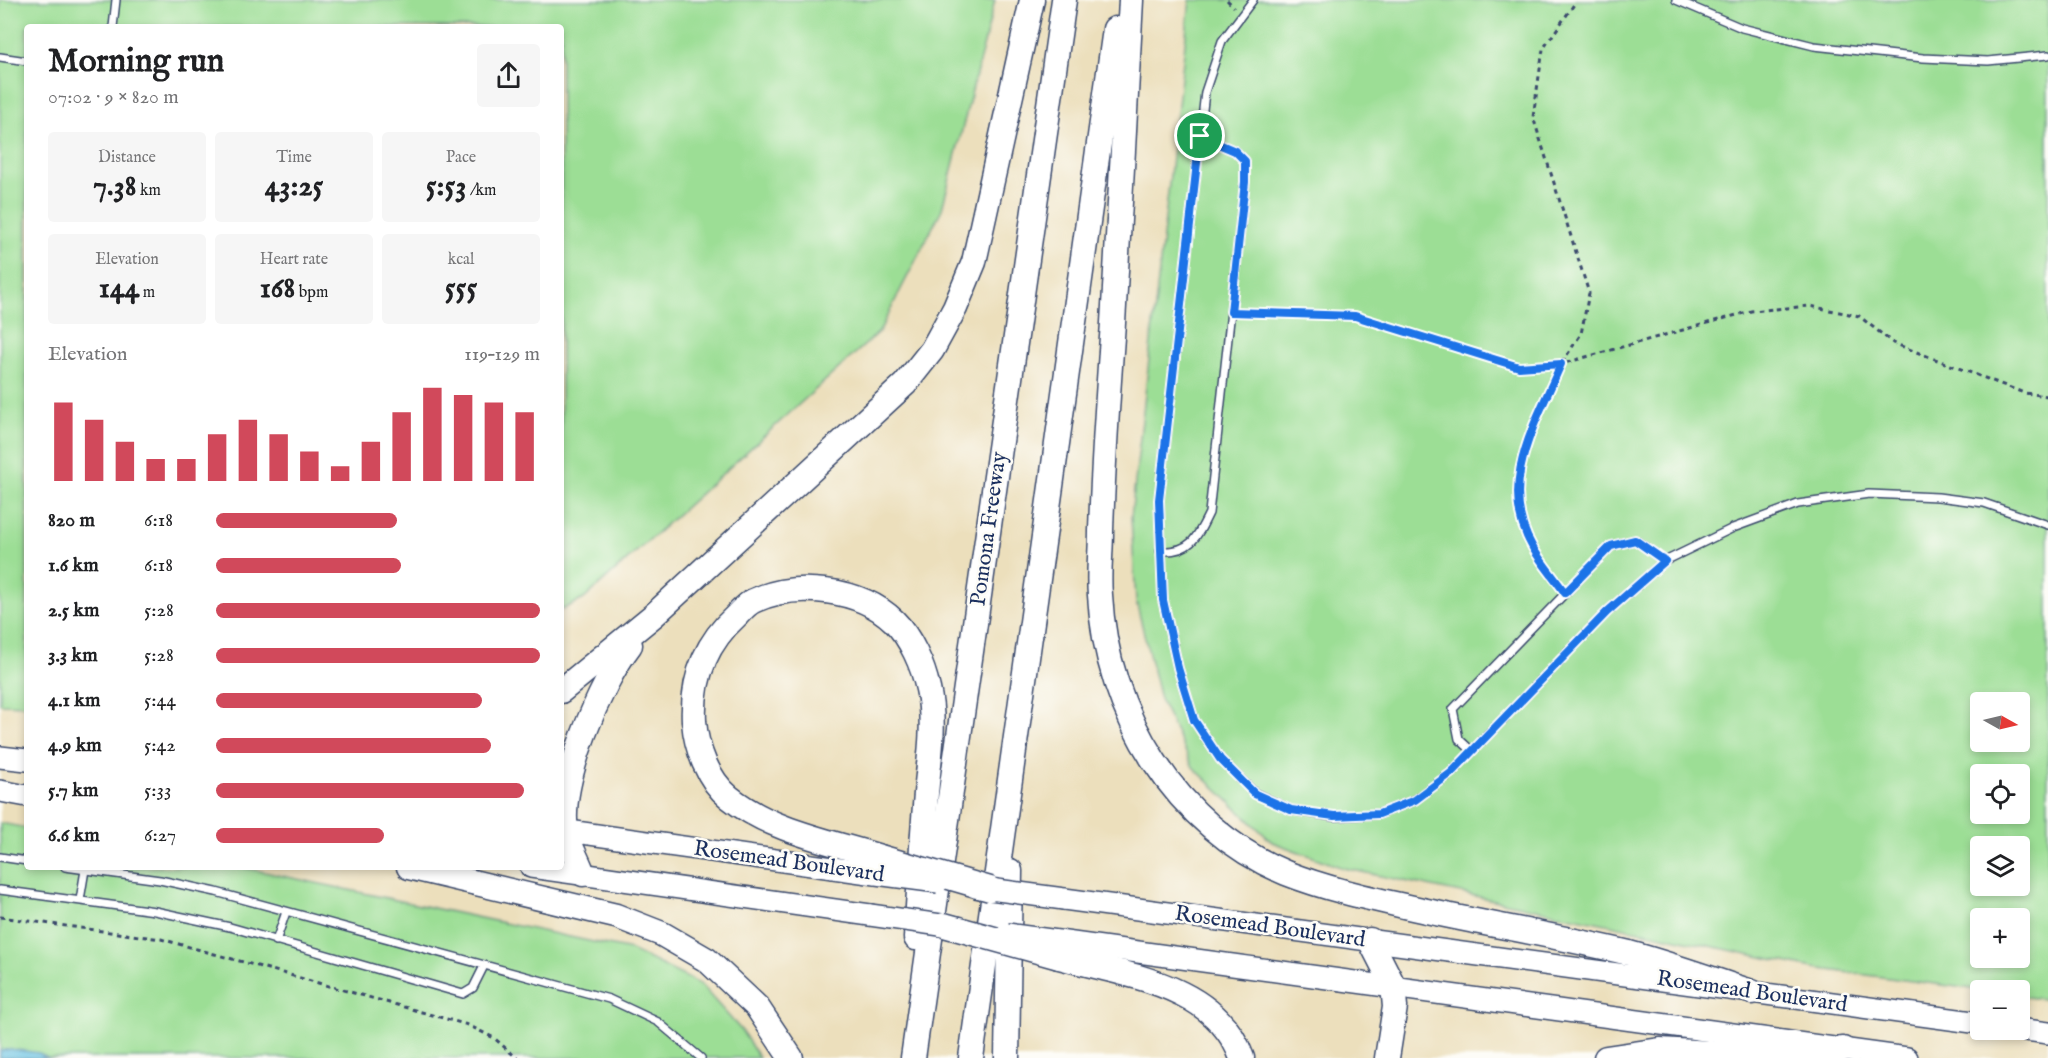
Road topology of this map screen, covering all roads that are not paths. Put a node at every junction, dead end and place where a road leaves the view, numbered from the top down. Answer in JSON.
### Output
{"nodes":[{"id":1,"x":116,"y":0,"type":"edge"},
{"id":2,"x":1032,"y":0,"type":"edge"},
{"id":3,"x":1064,"y":0,"type":"edge"},
{"id":4,"x":1119,"y":0,"type":"edge"},
{"id":5,"x":1131,"y":0,"type":"edge"},
{"id":6,"x":1253,"y":0,"type":"edge"},
{"id":7,"x":1676,"y":0,"type":"edge"},
{"id":8,"x":113,"y":24,"type":"edge"},
{"id":9,"x":2048,"y":55,"type":"edge"},
{"id":10,"x":0,"y":57,"type":"edge"},
{"id":11,"x":24,"y":61,"type":"edge"},
{"id":12,"x":1200,"y":136,"type":"junction"},
{"id":13,"x":2048,"y":525,"type":"edge"},
{"id":14,"x":1160,"y":551,"type":"junction"},
{"id":15,"x":1665,"y":561,"type":"junction"},
{"id":16,"x":654,"y":615,"type":"junction"},
{"id":17,"x":564,"y":689,"type":"edge"},
{"id":18,"x":1472,"y":751,"type":"junction"},
{"id":19,"x":0,"y":757,"type":"edge"},
{"id":20,"x":24,"y":760,"type":"edge"},
{"id":21,"x":1010,"y":777,"type":"junction"},
{"id":22,"x":0,"y":792,"type":"edge"},
{"id":23,"x":24,"y":796,"type":"edge"},
{"id":24,"x":564,"y":830,"type":"edge"},
{"id":25,"x":0,"y":857,"type":"edge"},
{"id":26,"x":24,"y":861,"type":"edge"},
{"id":27,"x":878,"y":865,"type":"junction"},
{"id":28,"x":85,"y":870,"type":"joint"},
{"id":29,"x":422,"y":870,"type":"edge"},
{"id":30,"x":553,"y":870,"type":"edge"},
{"id":31,"x":583,"y":874,"type":"junction"},
{"id":32,"x":990,"y":889,"type":"joint"},
{"id":33,"x":0,"y":890,"type":"edge"},
{"id":34,"x":80,"y":900,"type":"junction"},
{"id":35,"x":286,"y":912,"type":"junction"},
{"id":36,"x":944,"y":925,"type":"joint"},
{"id":37,"x":276,"y":940,"type":"junction"},
{"id":38,"x":1370,"y":940,"type":"junction"},
{"id":39,"x":1058,"y":949,"type":"junction"},
{"id":40,"x":484,"y":966,"type":"junction"},
{"id":41,"x":1393,"y":985,"type":"junction"},
{"id":42,"x":1752,"y":992,"type":"junction"},
{"id":43,"x":1970,"y":1022,"type":"edge"},
{"id":44,"x":2030,"y":1031,"type":"edge"},
{"id":45,"x":2048,"y":1033,"type":"edge"},
{"id":46,"x":1843,"y":1049,"type":"junction"},
{"id":47,"x":701,"y":1058,"type":"edge"},
{"id":48,"x":791,"y":1058,"type":"edge"},
{"id":49,"x":907,"y":1058,"type":"edge"},
{"id":50,"x":913,"y":1058,"type":"edge"},
{"id":51,"x":971,"y":1058,"type":"edge"},
{"id":52,"x":1007,"y":1058,"type":"edge"},
{"id":53,"x":1242,"y":1058,"type":"edge"},
{"id":54,"x":1388,"y":1058,"type":"edge"},
{"id":55,"x":1606,"y":1058,"type":"edge"},
{"id":56,"x":1907,"y":1058,"type":"edge"}],
"edges":[{"from":1,"to":8,"type":"lane"},
{"from":2,"to":16,"type":"highway"},
{"from":3,"to":50,"type":"highway","name":"Pomona Freeway"},
{"from":4,"to":21,"type":"highway"},
{"from":5,"to":42,"type":"highway"},
{"from":6,"to":12,"type":"lane"},
{"from":7,"to":9,"type":"lane"},
{"from":10,"to":11,"type":"lane"},
{"from":12,"to":14,"type":"lane"},
{"from":12,"to":14,"type":"lane"},
{"from":13,"to":15,"type":"lane"},
{"from":14,"to":18,"type":"lane"},
{"from":15,"to":18,"type":"lane"},
{"from":15,"to":18,"type":"lane"},
{"from":16,"to":17,"type":"highway"},
{"from":16,"to":24,"type":"highway"},
{"from":19,"to":20,"type":"main road"},
{"from":21,"to":51,"type":"highway"},
{"from":21,"to":52,"type":"highway"},
{"from":22,"to":23,"type":"main road"},
{"from":24,"to":27,"type":"main road","name":"Rosemead Boulevard"},
{"from":24,"to":31,"type":"highway"},
{"from":25,"to":26,"type":"lane"},
{"from":27,"to":32,"type":"highway","bridge":true},
{"from":27,"to":49,"type":"highway"},
{"from":28,"to":34,"type":"lane"},
{"from":28,"to":35,"type":"lane"},
{"from":29,"to":48,"type":"highway"},
{"from":30,"to":31,"type":"main road","name":"Rosemead Boulevard"},
{"from":31,"to":36,"type":"main road","name":"Rosemead Boulevard","bridge":true},
{"from":32,"to":38,"type":"main road","name":"Rosemead Boulevard","bridge":true},
{"from":33,"to":34,"type":"lane"},
{"from":34,"to":37,"type":"lane"},
{"from":35,"to":37,"type":"lane"},
{"from":35,"to":40,"type":"lane"},
{"from":36,"to":39,"type":"highway","bridge":true},
{"from":37,"to":40,"type":"lane"},
{"from":38,"to":41,"type":"highway"},
{"from":38,"to":42,"type":"main road","name":"Rosemead Boulevard"},
{"from":39,"to":41,"type":"main road","name":"Rosemead Boulevard"},
{"from":39,"to":53,"type":"highway"},
{"from":40,"to":47,"type":"lane"},
{"from":41,"to":46,"type":"main road","name":"Rosemead Boulevard"},
{"from":41,"to":54,"type":"highway"},
{"from":42,"to":43,"type":"main road","name":"Rosemead Boulevard"},
{"from":44,"to":45,"type":"main road"},
{"from":46,"to":55,"type":"highway"},
{"from":46,"to":56,"type":"main road","name":"Rosemead Boulevard"}]}
